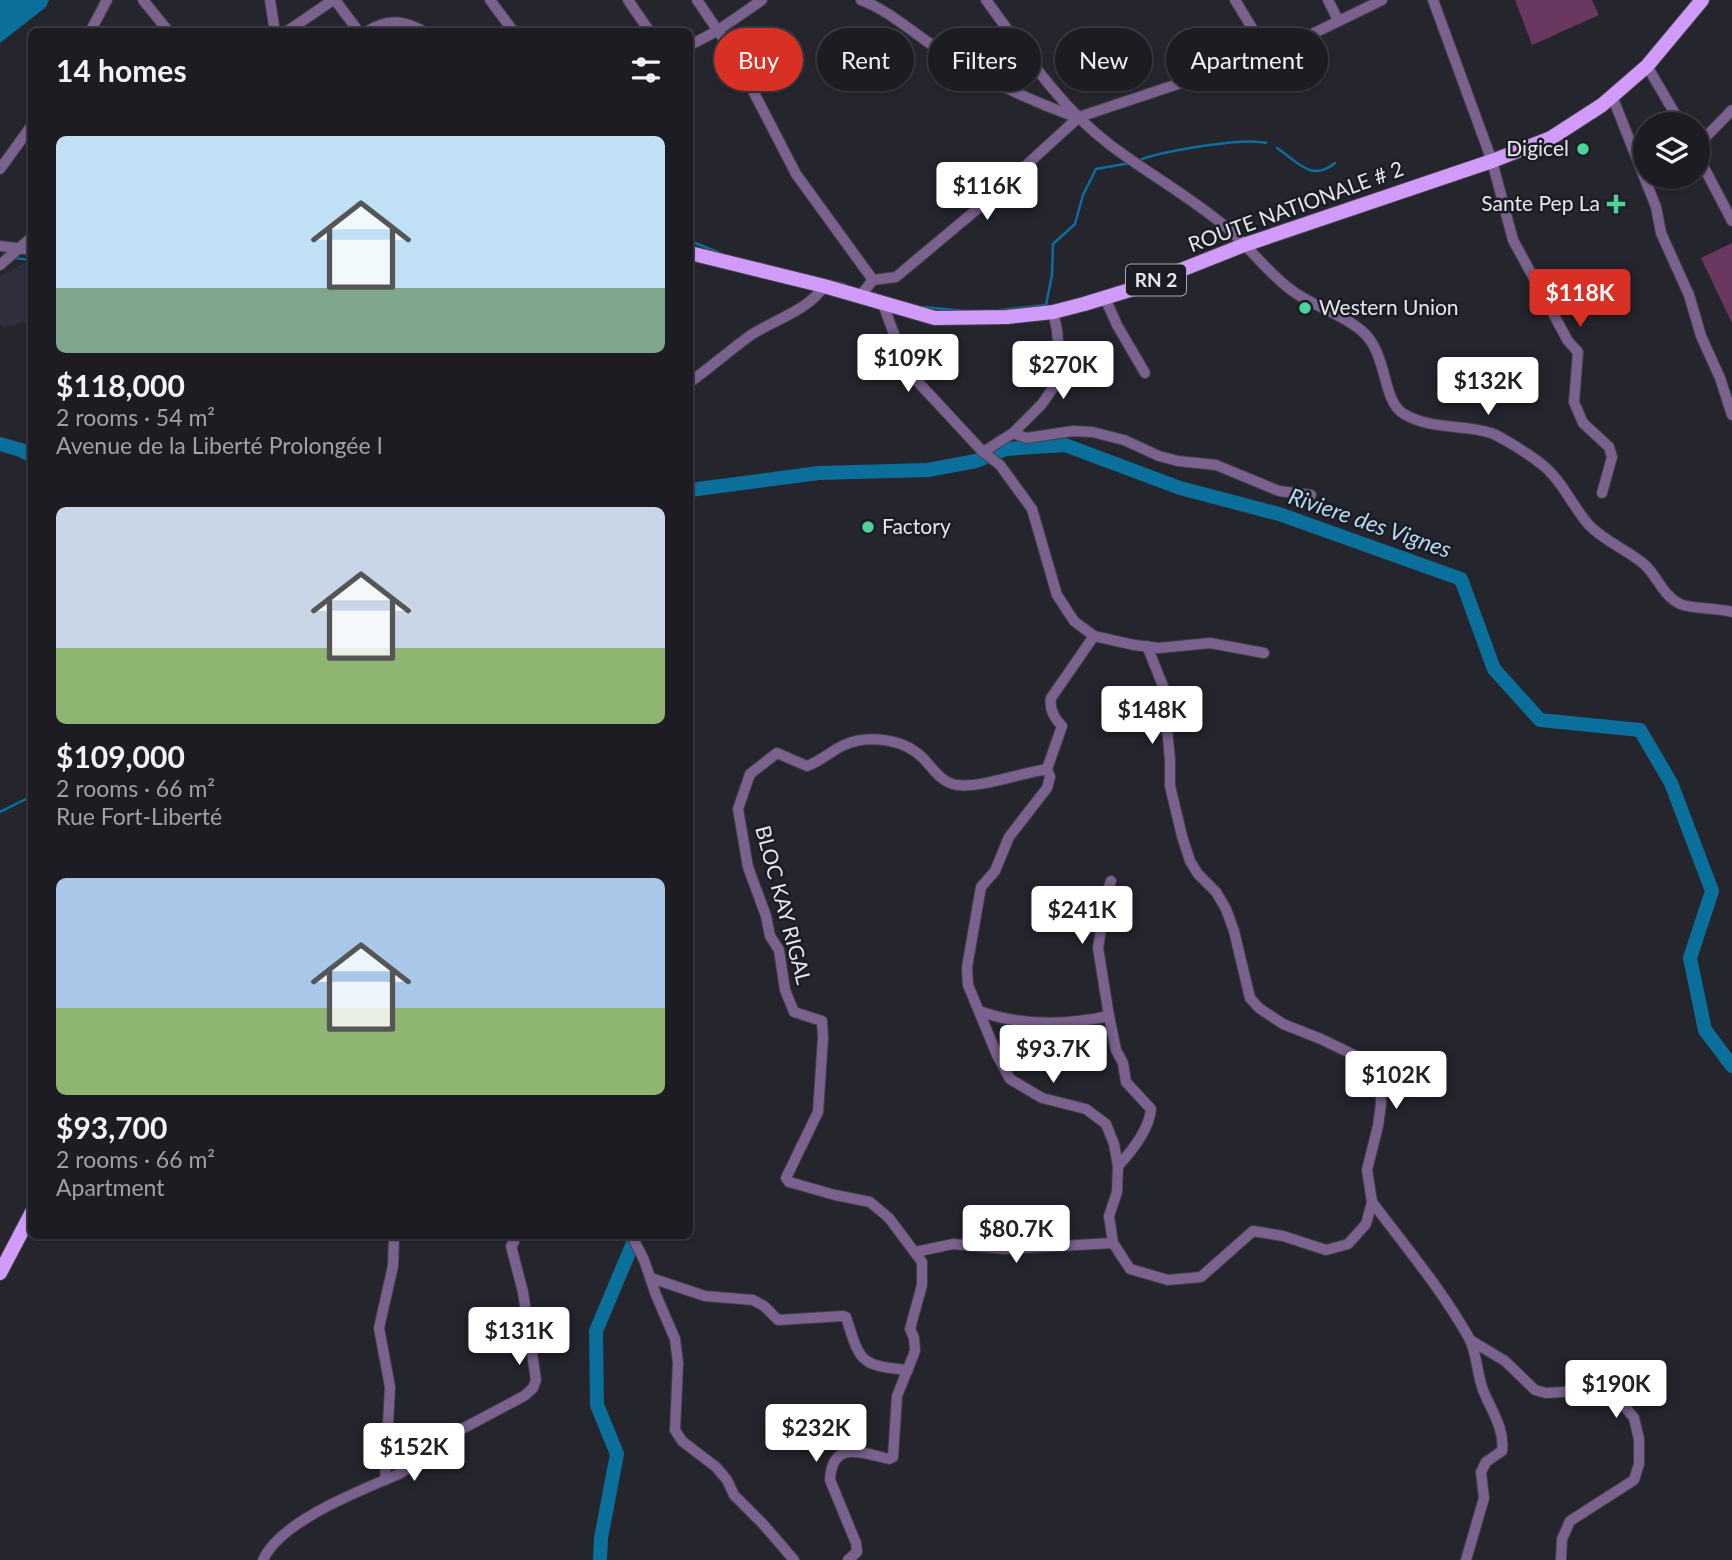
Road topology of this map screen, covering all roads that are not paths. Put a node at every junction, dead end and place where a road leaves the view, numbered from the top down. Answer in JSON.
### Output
{"nodes":[{"id":1,"x":107,"y":0,"type":"edge"},
{"id":2,"x":143,"y":0,"type":"edge"},
{"id":3,"x":270,"y":0,"type":"edge"},
{"id":4,"x":334,"y":0,"type":"edge"},
{"id":5,"x":490,"y":0,"type":"edge"},
{"id":6,"x":628,"y":0,"type":"edge"},
{"id":7,"x":697,"y":0,"type":"edge"},
{"id":8,"x":762,"y":0,"type":"edge"},
{"id":9,"x":861,"y":0,"type":"edge"},
{"id":10,"x":986,"y":0,"type":"edge"},
{"id":11,"x":1235,"y":0,"type":"edge"},
{"id":12,"x":1328,"y":0,"type":"edge"},
{"id":13,"x":1382,"y":0,"type":"edge"},
{"id":14,"x":1433,"y":0,"type":"edge"},
{"id":15,"x":1702,"y":0,"type":"edge"},
{"id":16,"x":1338,"y":20,"type":"junction"},
{"id":17,"x":92,"y":28,"type":"edge"},
{"id":18,"x":166,"y":28,"type":"edge"},
{"id":19,"x":274,"y":28,"type":"edge"},
{"id":20,"x":292,"y":28,"type":"edge"},
{"id":21,"x":356,"y":28,"type":"edge"},
{"id":22,"x":372,"y":28,"type":"edge"},
{"id":23,"x":416,"y":28,"type":"edge"},
{"id":24,"x":511,"y":28,"type":"edge"},
{"id":25,"x":647,"y":28,"type":"edge"},
{"id":26,"x":716,"y":28,"type":"edge"},
{"id":27,"x":720,"y":28,"type":"edge"},
{"id":28,"x":1252,"y":28,"type":"edge"},
{"id":29,"x":1323,"y":28,"type":"edge"},
{"id":30,"x":714,"y":32,"type":"edge"},
{"id":31,"x":693,"y":43,"type":"edge"},
{"id":32,"x":1647,"y":66,"type":"junction"},
{"id":33,"x":1166,"y":88,"type":"edge"},
{"id":34,"x":752,"y":91,"type":"edge"},
{"id":35,"x":1612,"y":96,"type":"junction"},
{"id":36,"x":1732,"y":110,"type":"edge"},
{"id":37,"x":1674,"y":112,"type":"edge"},
{"id":38,"x":1079,"y":117,"type":"junction"},
{"id":39,"x":28,"y":130,"type":"edge"},
{"id":40,"x":1710,"y":133,"type":"edge"},
{"id":41,"x":1492,"y":160,"type":"junction"},
{"id":42,"x":0,"y":169,"type":"edge"},
{"id":43,"x":1710,"y":179,"type":"edge"},
{"id":44,"x":1732,"y":221,"type":"edge"},
{"id":45,"x":28,"y":240,"type":"edge"},
{"id":46,"x":1244,"y":245,"type":"junction"},
{"id":47,"x":0,"y":246,"type":"edge"},
{"id":48,"x":16,"y":249,"type":"junction"},
{"id":49,"x":28,"y":250,"type":"edge"},
{"id":50,"x":693,"y":254,"type":"edge"},
{"id":51,"x":0,"y":265,"type":"edge"},
{"id":52,"x":873,"y":280,"type":"junction"},
{"id":53,"x":824,"y":286,"type":"junction"},
{"id":54,"x":860,"y":296,"type":"junction"},
{"id":55,"x":1105,"y":298,"type":"junction"},
{"id":56,"x":883,"y":304,"type":"junction"},
{"id":57,"x":1053,"y":312,"type":"junction"},
{"id":58,"x":1144,"y":373,"type":"dead end"},
{"id":59,"x":1732,"y":373,"type":"edge"},
{"id":60,"x":1720,"y":378,"type":"junction"},
{"id":61,"x":693,"y":380,"type":"edge"},
{"id":62,"x":1732,"y":415,"type":"edge"},
{"id":63,"x":1013,"y":433,"type":"junction"},
{"id":64,"x":983,"y":452,"type":"junction"},
{"id":65,"x":1602,"y":493,"type":"dead end"},
{"id":66,"x":1311,"y":495,"type":"dead end"},
{"id":67,"x":1732,"y":612,"type":"edge"},
{"id":68,"x":1094,"y":636,"type":"junction"},
{"id":69,"x":1147,"y":646,"type":"junction"},
{"id":70,"x":1264,"y":653,"type":"dead end"},
{"id":71,"x":1047,"y":769,"type":"junction"},
{"id":72,"x":1111,"y":881,"type":"dead end"},
{"id":73,"x":979,"y":1011,"type":"junction"},
{"id":74,"x":1109,"y":1016,"type":"junction"},
{"id":75,"x":1118,"y":1166,"type":"junction"},
{"id":76,"x":1372,"y":1202,"type":"junction"},
{"id":77,"x":28,"y":1220,"type":"edge"},
{"id":78,"x":394,"y":1239,"type":"edge"},
{"id":79,"x":514,"y":1239,"type":"edge"},
{"id":80,"x":633,"y":1239,"type":"edge"},
{"id":81,"x":1114,"y":1243,"type":"junction"},
{"id":82,"x":915,"y":1252,"type":"junction"},
{"id":83,"x":0,"y":1273,"type":"edge"},
{"id":84,"x":651,"y":1278,"type":"junction"},
{"id":85,"x":1470,"y":1340,"type":"junction"},
{"id":86,"x":908,"y":1370,"type":"junction"},
{"id":87,"x":385,"y":1480,"type":"junction"},
{"id":88,"x":263,"y":1560,"type":"edge"},
{"id":89,"x":794,"y":1560,"type":"edge"},
{"id":90,"x":848,"y":1560,"type":"edge"},
{"id":91,"x":1466,"y":1560,"type":"edge"},
{"id":92,"x":1561,"y":1560,"type":"edge"}],
"edges":[{"from":1,"to":17,"type":"street"},
{"from":2,"to":18,"type":"street"},
{"from":3,"to":19,"type":"street"},
{"from":4,"to":20,"type":"street"},
{"from":4,"to":21,"type":"street"},
{"from":5,"to":24,"type":"street"},
{"from":6,"to":25,"type":"street"},
{"from":7,"to":26,"type":"street"},
{"from":8,"to":27,"type":"street"},
{"from":9,"to":38,"type":"street"},
{"from":10,"to":38,"type":"street"},
{"from":11,"to":28,"type":"street"},
{"from":12,"to":16,"type":"street"},
{"from":13,"to":16,"type":"street"},
{"from":14,"to":41,"type":"street"},
{"from":15,"to":32,"type":"main road","name":"ROUTE NATIONALE # 2","number":"RN 2"},
{"from":16,"to":29,"type":"street"},
{"from":22,"to":23,"type":"street"},
{"from":30,"to":31,"type":"street"},
{"from":32,"to":35,"type":"main road","name":"ROUTE NATIONALE # 2","number":"RN 2"},
{"from":32,"to":37,"type":"street"},
{"from":33,"to":38,"type":"street"},
{"from":34,"to":52,"type":"street"},
{"from":35,"to":41,"type":"main road","name":"ROUTE NATIONALE # 2","number":"RN 2"},
{"from":35,"to":60,"type":"street"},
{"from":36,"to":40,"type":"street"},
{"from":38,"to":46,"type":"street"},
{"from":38,"to":52,"type":"street"},
{"from":39,"to":42,"type":"street"},
{"from":41,"to":46,"type":"main road","name":"ROUTE NATIONALE # 2","number":"RN 2"},
{"from":41,"to":65,"type":"street"},
{"from":43,"to":44,"type":"street"},
{"from":45,"to":48,"type":"street"},
{"from":46,"to":55,"type":"main road","name":"ROUTE NATIONALE # 2","number":"RN 2"},
{"from":46,"to":67,"type":"street"},
{"from":47,"to":48,"type":"street"},
{"from":48,"to":49,"type":"street"},
{"from":48,"to":51,"type":"street"},
{"from":50,"to":53,"type":"main road","name":"ROUTE NATIONALE # 2","number":"RN 2"},
{"from":52,"to":54,"type":"street"},
{"from":53,"to":54,"type":"main road","name":"ROUTE NATIONALE # 2","number":"RN 2"},
{"from":53,"to":61,"type":"street"},
{"from":54,"to":56,"type":"main road","name":"ROUTE NATIONALE # 2","number":"RN 2"},
{"from":55,"to":57,"type":"main road","name":"ROUTE NATIONALE # 2","number":"RN 2"},
{"from":55,"to":58,"type":"street"},
{"from":56,"to":57,"type":"main road","name":"ROUTE NATIONALE # 2","number":"RN 2"},
{"from":56,"to":64,"type":"street"},
{"from":57,"to":63,"type":"street"},
{"from":59,"to":60,"type":"street"},
{"from":60,"to":62,"type":"street"},
{"from":63,"to":64,"type":"street"},
{"from":63,"to":66,"type":"street"},
{"from":64,"to":68,"type":"street"},
{"from":68,"to":69,"type":"street"},
{"from":68,"to":71,"type":"street"},
{"from":69,"to":70,"type":"street"},
{"from":69,"to":76,"type":"street"},
{"from":71,"to":73,"type":"street"},
{"from":71,"to":82,"type":"street","name":"BLOC KAY RIGAL"},
{"from":72,"to":74,"type":"street"},
{"from":73,"to":74,"type":"street"},
{"from":73,"to":75,"type":"street"},
{"from":74,"to":75,"type":"street"},
{"from":75,"to":81,"type":"street"},
{"from":76,"to":81,"type":"street"},
{"from":76,"to":85,"type":"street"},
{"from":77,"to":83,"type":"main road"},
{"from":78,"to":87,"type":"street"},
{"from":79,"to":87,"type":"street"},
{"from":80,"to":84,"type":"street"},
{"from":81,"to":82,"type":"street"},
{"from":82,"to":86,"type":"street"},
{"from":84,"to":86,"type":"street"},
{"from":84,"to":89,"type":"street"},
{"from":85,"to":91,"type":"street"},
{"from":85,"to":92,"type":"street"},
{"from":86,"to":90,"type":"street"},
{"from":87,"to":88,"type":"street"}]}
